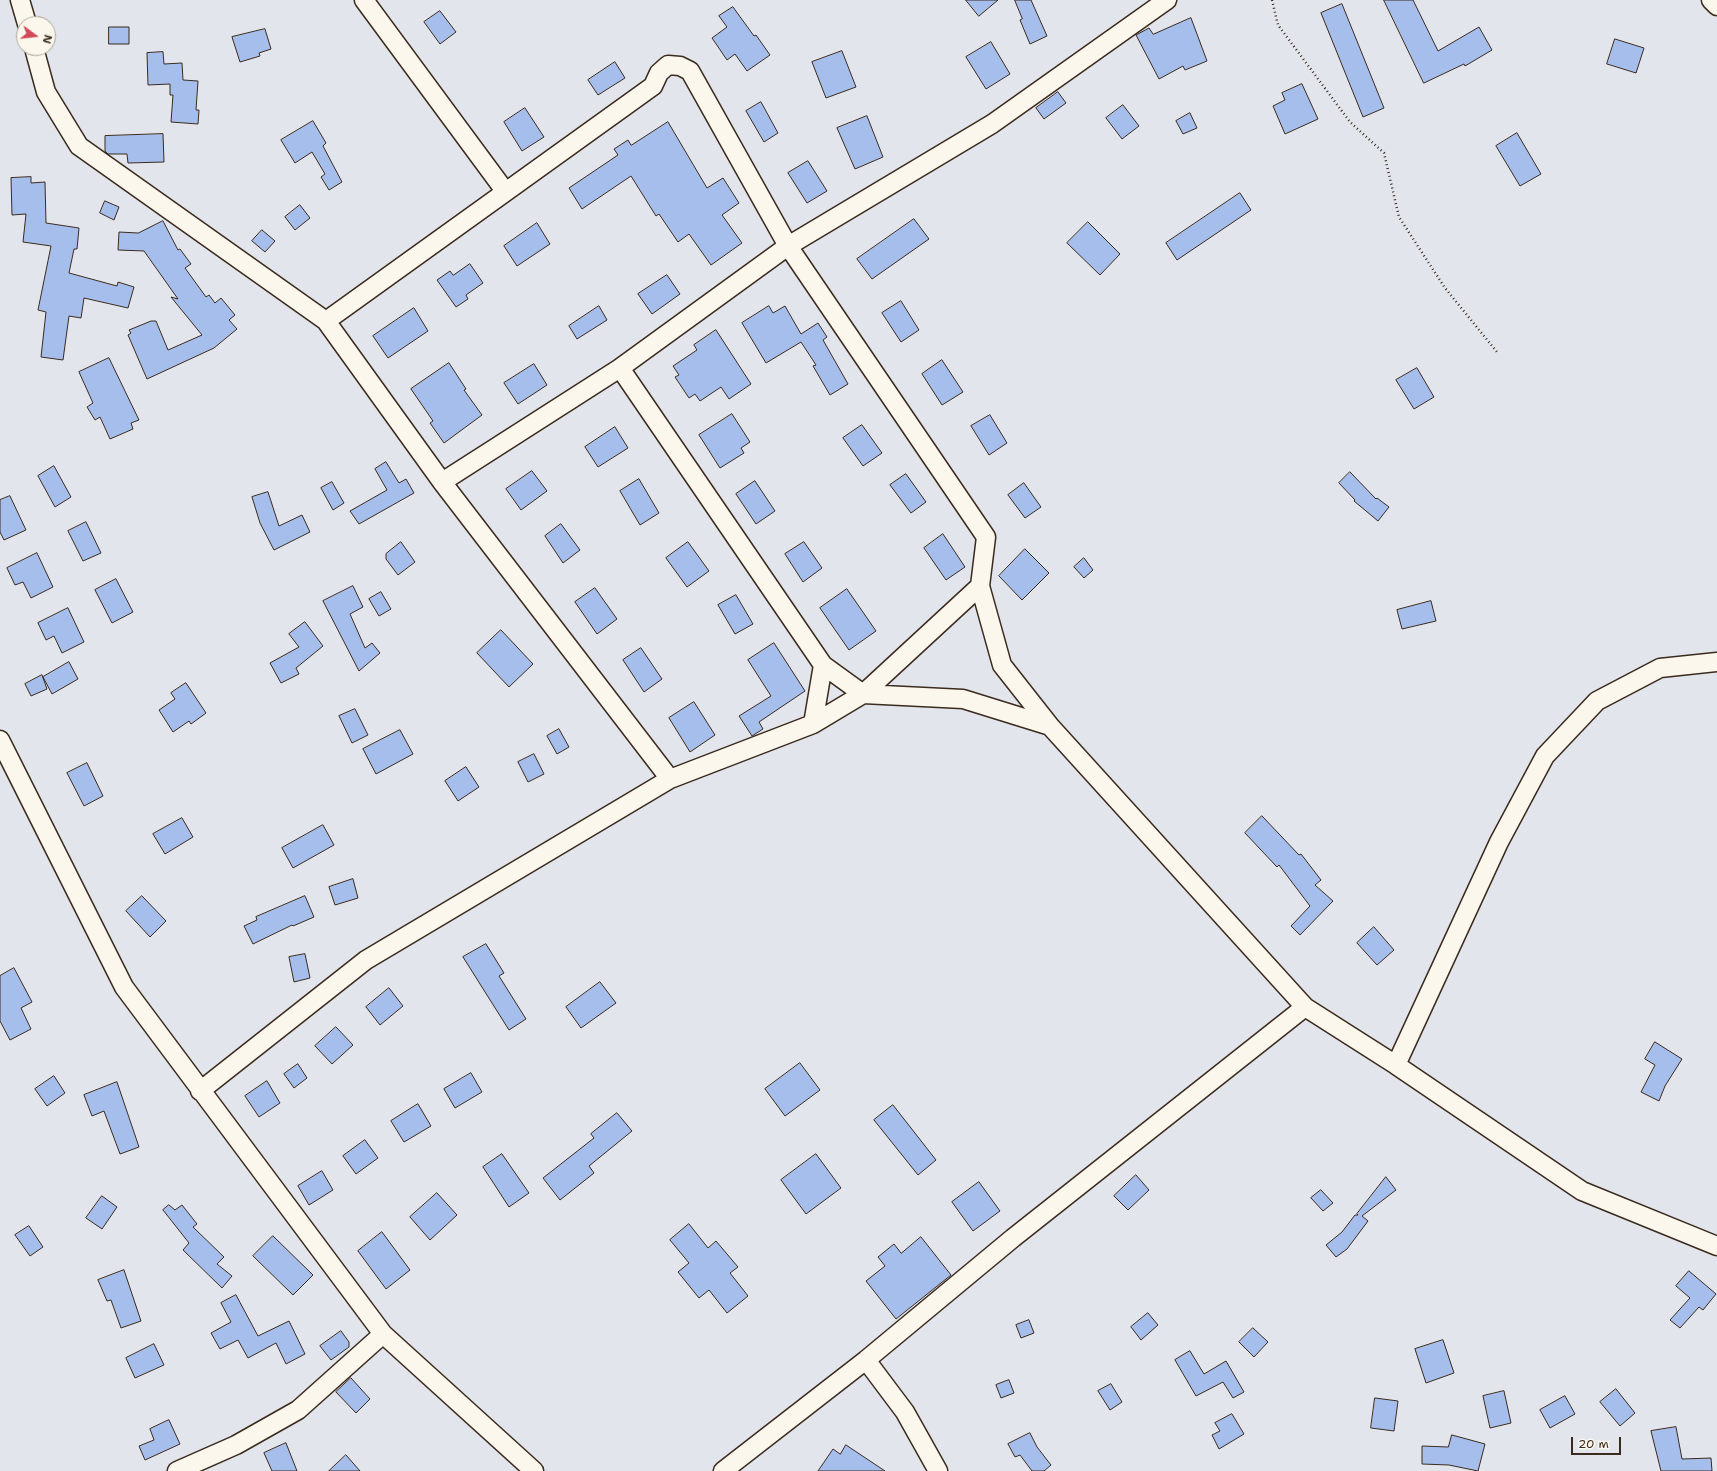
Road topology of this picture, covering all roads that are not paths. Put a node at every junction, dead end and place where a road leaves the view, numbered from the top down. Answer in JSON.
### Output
{"nodes":[{"id":1,"x":20,"y":0,"type":"edge"},
{"id":2,"x":364,"y":0,"type":"edge"},
{"id":3,"x":1166,"y":0,"type":"edge"},
{"id":4,"x":1711,"y":0,"type":"edge"},
{"id":5,"x":1717,"y":6,"type":"edge"},
{"id":6,"x":25,"y":16,"type":"edge"},
{"id":7,"x":36,"y":56,"type":"edge"},
{"id":8,"x":505,"y":191,"type":"junction"},
{"id":9,"x":788,"y":246,"type":"junction"},
{"id":10,"x":326,"y":321,"type":"junction"},
{"id":11,"x":620,"y":368,"type":"junction"},
{"id":12,"x":442,"y":482,"type":"junction"},
{"id":13,"x":980,"y":586,"type":"junction"},
{"id":14,"x":1717,"y":662,"type":"edge"},
{"id":15,"x":823,"y":665,"type":"junction"},
{"id":16,"x":863,"y":694,"type":"junction"},
{"id":17,"x":813,"y":724,"type":"junction"},
{"id":18,"x":1050,"y":726,"type":"junction"},
{"id":19,"x":0,"y":740,"type":"edge"},
{"id":20,"x":670,"y":780,"type":"junction"},
{"id":21,"x":1305,"y":1007,"type":"junction"},
{"id":22,"x":1396,"y":1065,"type":"junction"},
{"id":23,"x":200,"y":1092,"type":"junction"},
{"id":24,"x":1717,"y":1246,"type":"edge"},
{"id":25,"x":383,"y":1334,"type":"junction"},
{"id":26,"x":866,"y":1360,"type":"junction"},
{"id":27,"x":177,"y":1471,"type":"edge"},
{"id":28,"x":534,"y":1471,"type":"edge"},
{"id":29,"x":724,"y":1471,"type":"edge"},
{"id":30,"x":938,"y":1471,"type":"edge"}],
"edges":[{"from":1,"to":6,"type":"street"},
{"from":2,"to":8,"type":"street"},
{"from":3,"to":9,"type":"street"},
{"from":4,"to":5,"type":"street"},
{"from":7,"to":10,"type":"street"},
{"from":8,"to":9,"type":"street"},
{"from":8,"to":10,"type":"street"},
{"from":9,"to":11,"type":"street"},
{"from":9,"to":13,"type":"street"},
{"from":10,"to":12,"type":"street"},
{"from":11,"to":12,"type":"street"},
{"from":11,"to":15,"type":"street"},
{"from":12,"to":20,"type":"street"},
{"from":13,"to":16,"type":"street"},
{"from":13,"to":18,"type":"street"},
{"from":14,"to":22,"type":"street"},
{"from":15,"to":16,"type":"street"},
{"from":15,"to":17,"type":"street"},
{"from":16,"to":17,"type":"street"},
{"from":16,"to":18,"type":"street"},
{"from":17,"to":20,"type":"street"},
{"from":18,"to":21,"type":"street"},
{"from":19,"to":23,"type":"street"},
{"from":20,"to":23,"type":"street"},
{"from":21,"to":22,"type":"street"},
{"from":21,"to":26,"type":"street"},
{"from":22,"to":24,"type":"street"},
{"from":23,"to":25,"type":"street"},
{"from":25,"to":27,"type":"street"},
{"from":25,"to":28,"type":"street"},
{"from":26,"to":29,"type":"street"},
{"from":26,"to":30,"type":"street"}]}
